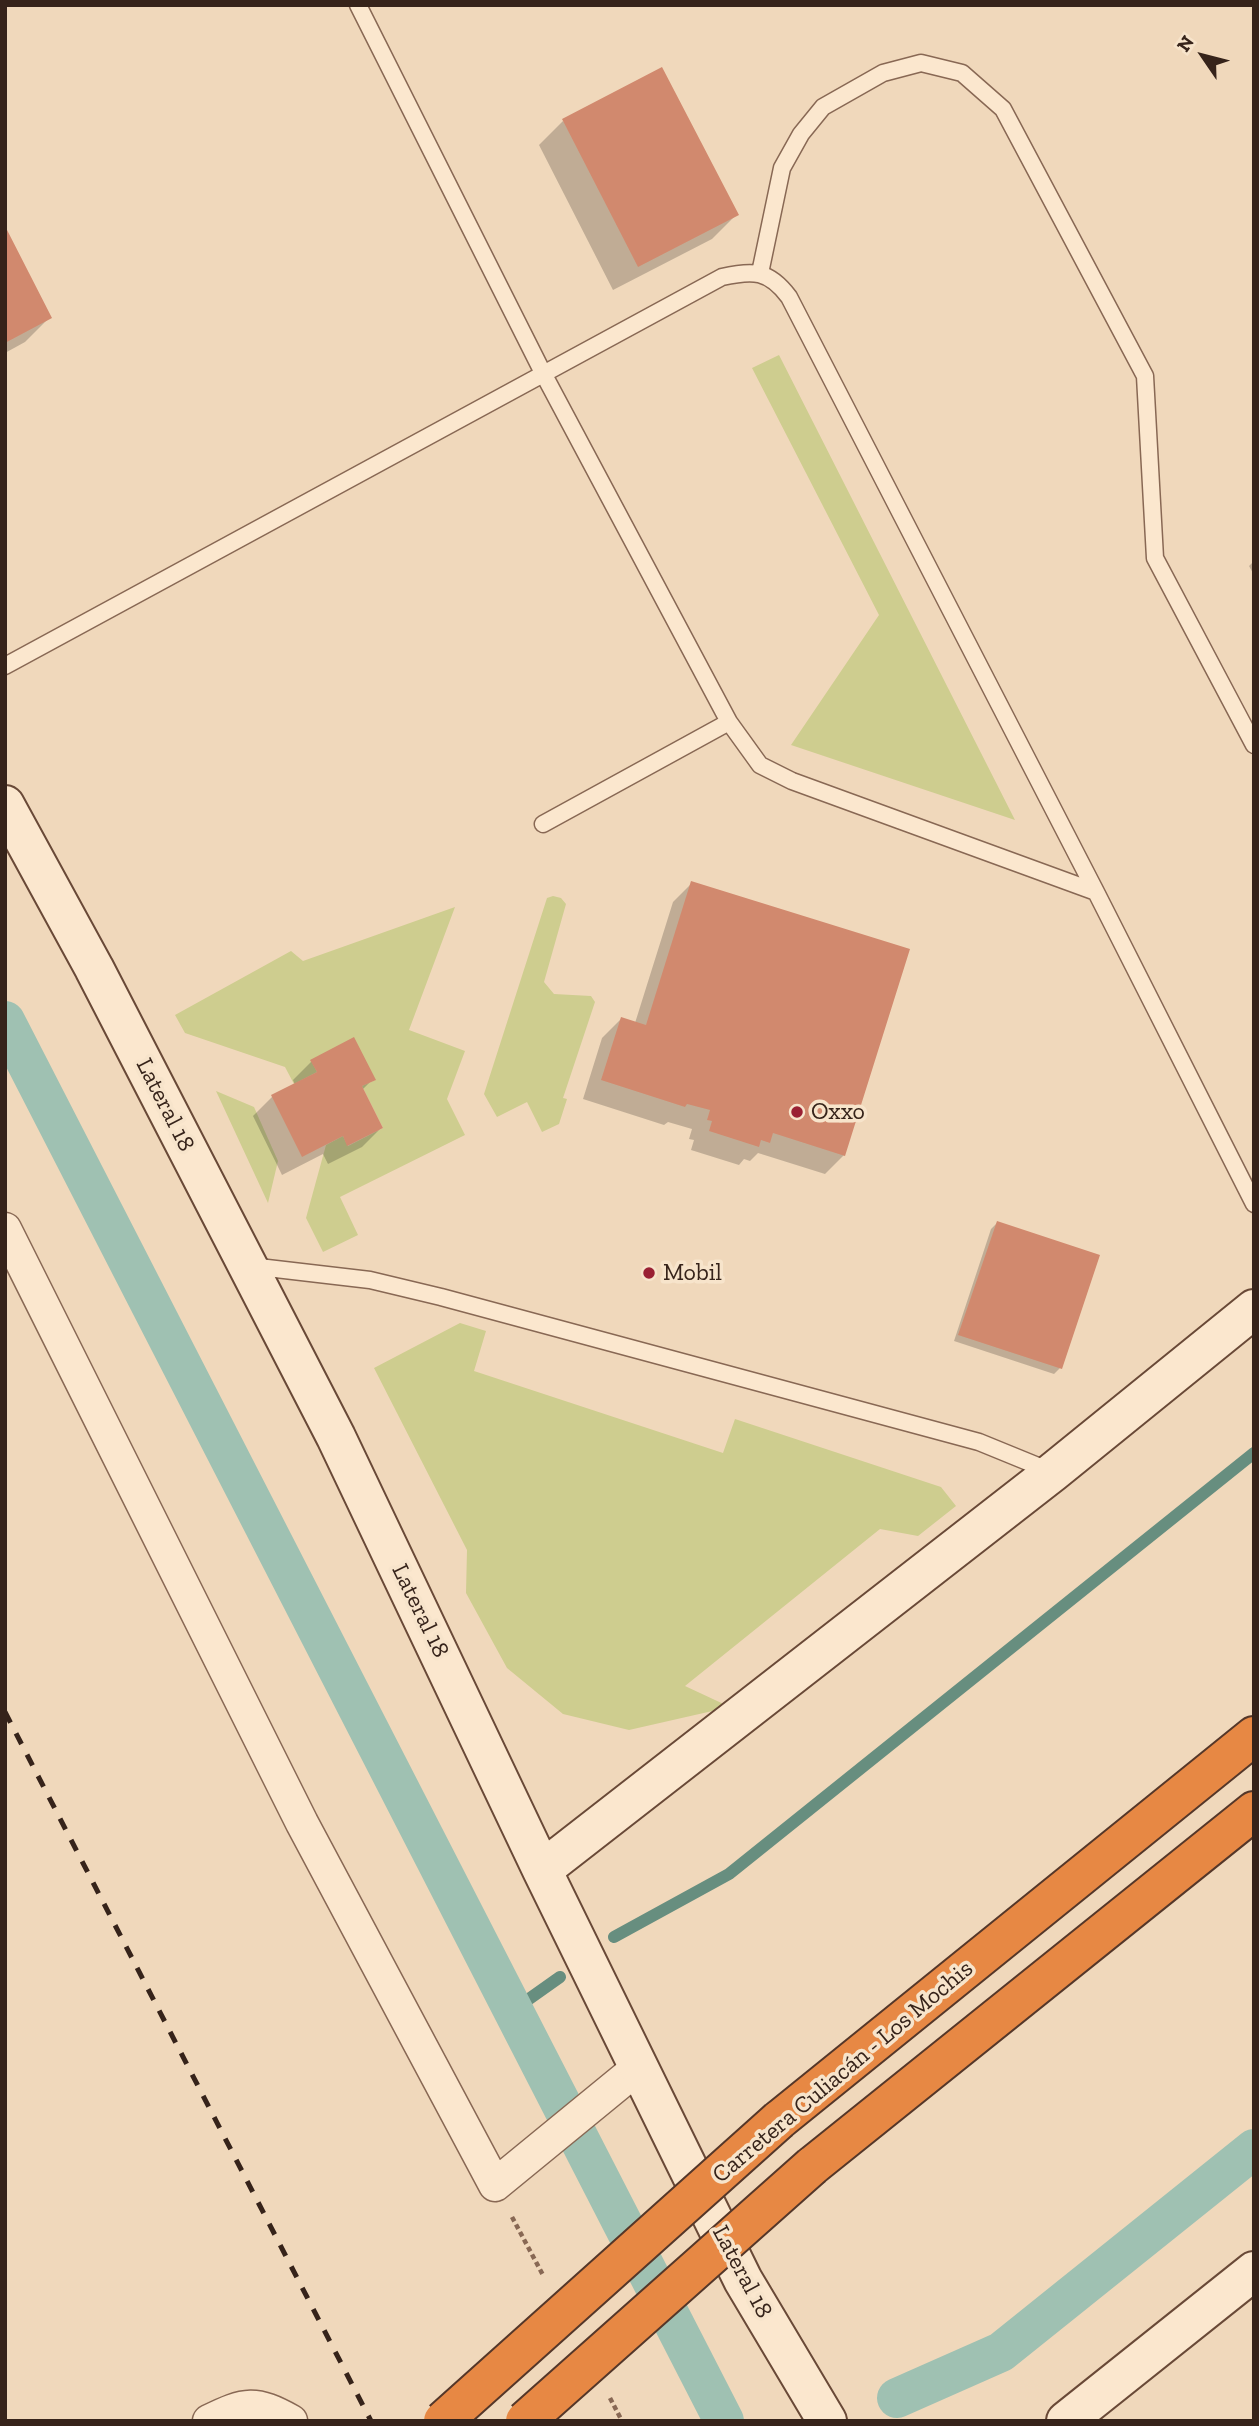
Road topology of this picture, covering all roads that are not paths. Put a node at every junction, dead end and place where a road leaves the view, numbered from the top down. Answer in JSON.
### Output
{"nodes":[{"id":1,"x":358,"y":5,"type":"edge"},
{"id":2,"x":760,"y":273,"type":"junction"},
{"id":3,"x":543,"y":373,"type":"junction"},
{"id":4,"x":5,"y":666,"type":"edge"},
{"id":5,"x":729,"y":722,"type":"junction"},
{"id":6,"x":1254,"y":745,"type":"edge"},
{"id":7,"x":5,"y":805,"type":"edge"},
{"id":8,"x":543,"y":824,"type":"dead end"},
{"id":9,"x":1096,"y":892,"type":"junction"},
{"id":10,"x":1254,"y":1204,"type":"edge"},
{"id":11,"x":5,"y":1228,"type":"edge"},
{"id":12,"x":248,"y":1266,"type":"junction"},
{"id":13,"x":1254,"y":1308,"type":"edge"},
{"id":14,"x":1052,"y":1472,"type":"junction"},
{"id":15,"x":1254,"y":1736,"type":"edge"},
{"id":16,"x":1254,"y":1811,"type":"edge"},
{"id":17,"x":542,"y":1870,"type":"junction"},
{"id":18,"x":626,"y":2077,"type":"junction"},
{"id":19,"x":1254,"y":2271,"type":"edge"},
{"id":20,"x":209,"y":2421,"type":"edge"},
{"id":21,"x":291,"y":2421,"type":"edge"},
{"id":22,"x":443,"y":2421,"type":"edge"},
{"id":23,"x":525,"y":2421,"type":"edge"},
{"id":24,"x":827,"y":2421,"type":"edge"},
{"id":25,"x":1066,"y":2421,"type":"edge"}],
"edges":[{"from":1,"to":3,"type":"lane"},
{"from":2,"to":3,"type":"lane"},
{"from":2,"to":6,"type":"lane"},
{"from":2,"to":9,"type":"lane"},
{"from":3,"to":4,"type":"lane"},
{"from":3,"to":5,"type":"lane"},
{"from":5,"to":8,"type":"lane"},
{"from":5,"to":9,"type":"lane"},
{"from":7,"to":12,"type":"main road","name":"Lateral 18"},
{"from":9,"to":10,"type":"lane"},
{"from":11,"to":18,"type":"street"},
{"from":12,"to":14,"type":"lane"},
{"from":12,"to":17,"type":"main road","name":"Lateral 18"},
{"from":13,"to":14,"type":"main road"},
{"from":14,"to":17,"type":"main road"},
{"from":15,"to":22,"type":"highway","name":"Carretera Culiacán - Los Mochis","bridge":true},
{"from":16,"to":23,"type":"highway","bridge":true},
{"from":17,"to":18,"type":"main road","name":"Lateral 18"},
{"from":18,"to":24,"type":"main road","name":"Lateral 18"},
{"from":19,"to":25,"type":"main road"},
{"from":20,"to":21,"type":"street"}]}
